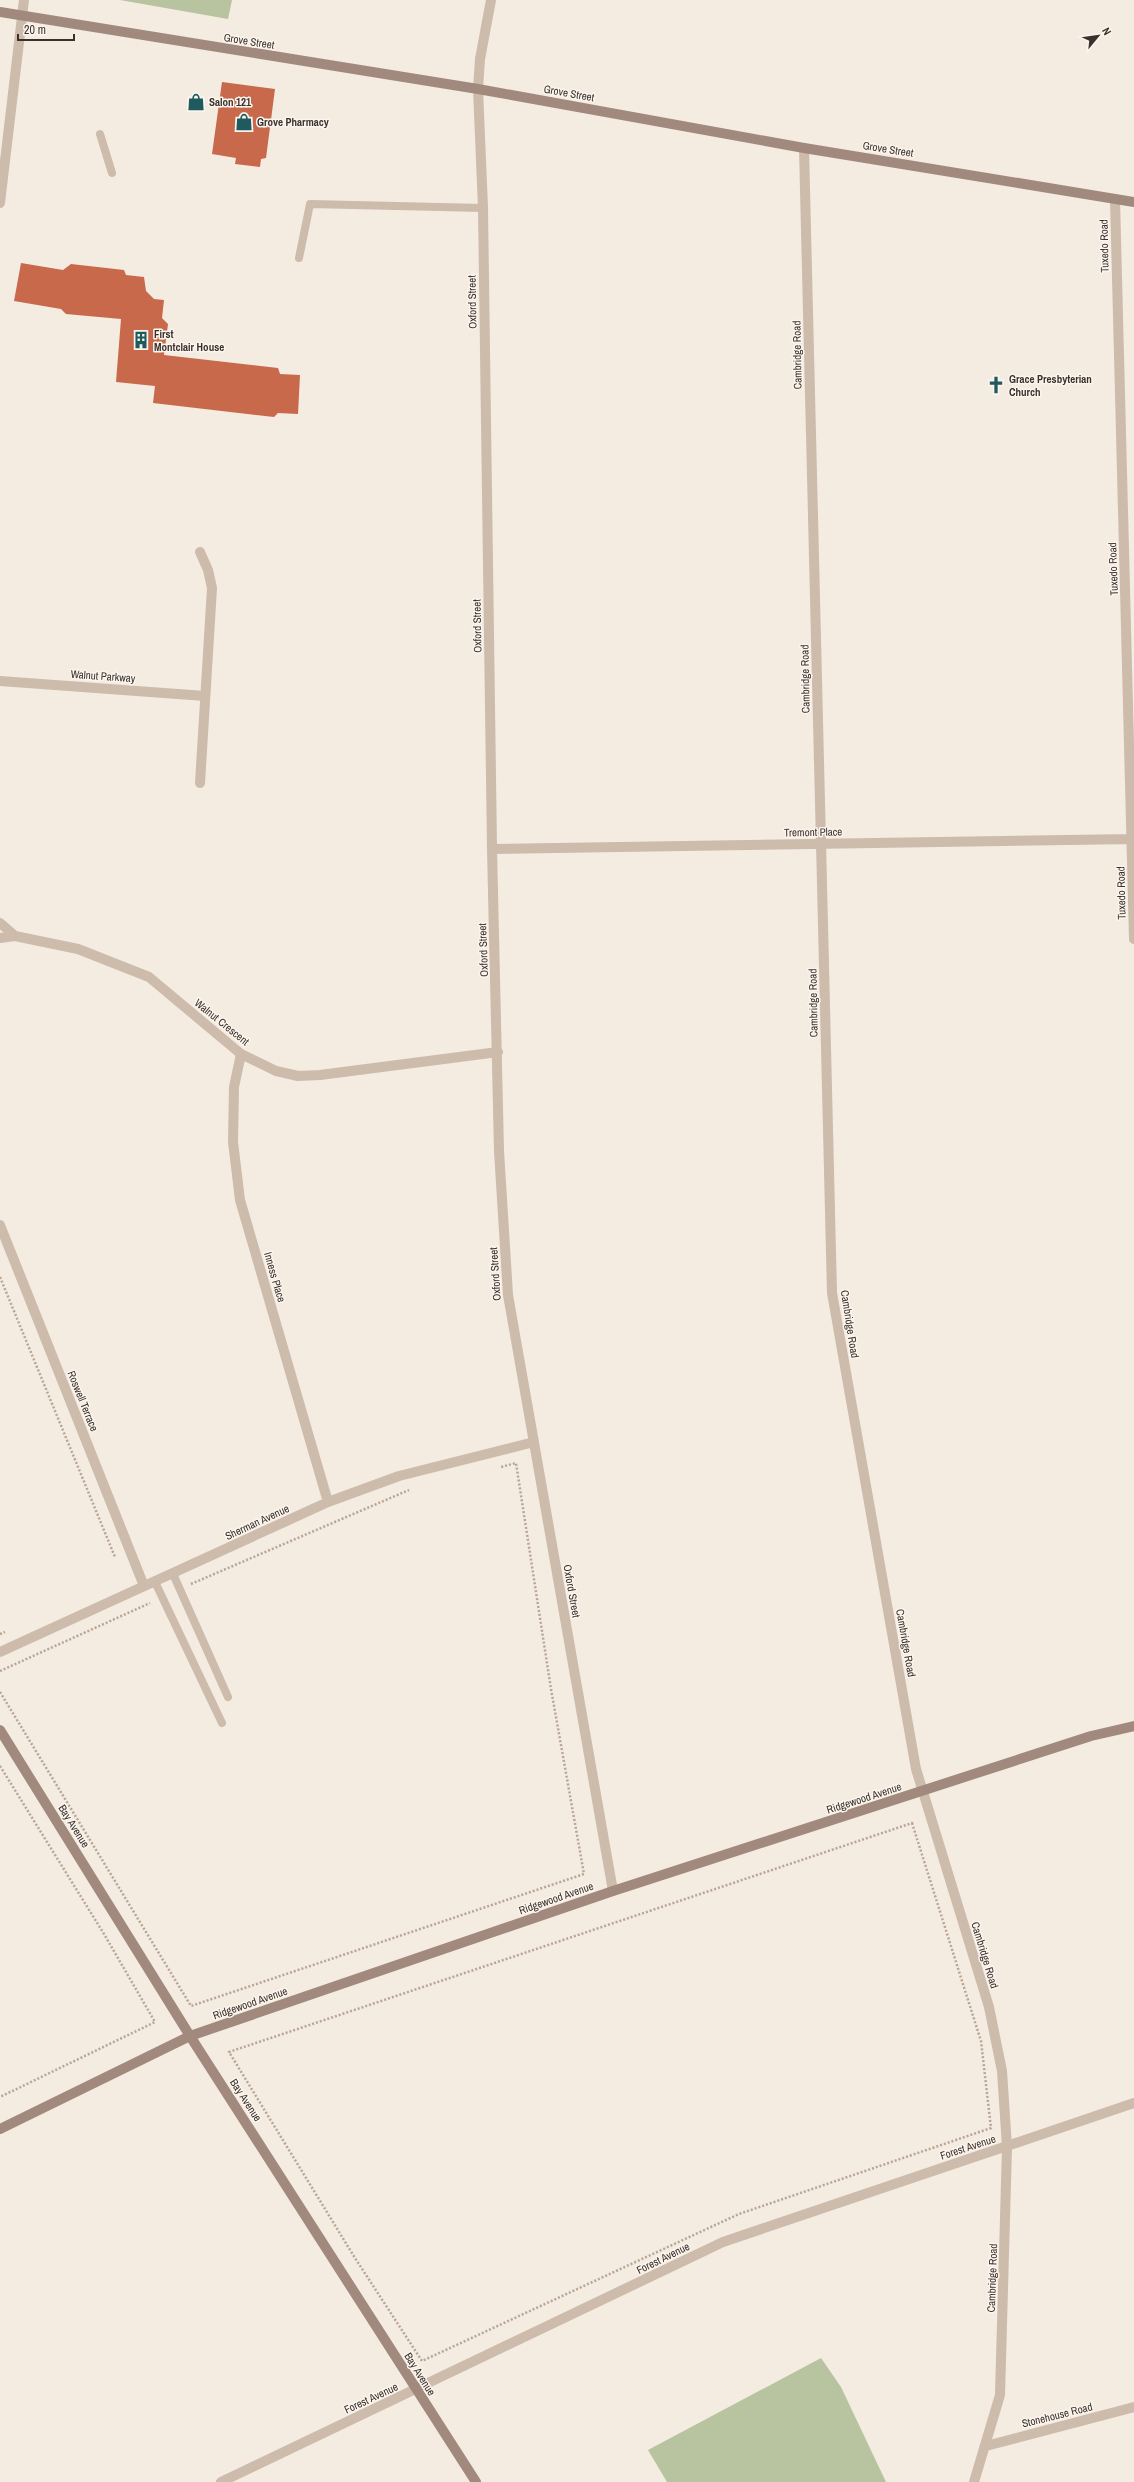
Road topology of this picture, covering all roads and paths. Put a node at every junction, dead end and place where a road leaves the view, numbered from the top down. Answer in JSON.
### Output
{"nodes":[{"id":1,"x":24,"y":0,"type":"edge"},
{"id":2,"x":491,"y":0,"type":"edge"},
{"id":3,"x":0,"y":12,"type":"edge"},
{"id":4,"x":21,"y":15,"type":"junction"},
{"id":5,"x":478,"y":89,"type":"junction"},
{"id":6,"x":100,"y":134,"type":"dead end"},
{"id":7,"x":804,"y":148,"type":"junction"},
{"id":8,"x":3,"y":156,"type":"edge"},
{"id":9,"x":112,"y":173,"type":"dead end"},
{"id":10,"x":1115,"y":199,"type":"junction"},
{"id":11,"x":1134,"y":202,"type":"edge"},
{"id":12,"x":0,"y":203,"type":"edge"},
{"id":13,"x":483,"y":208,"type":"junction"},
{"id":14,"x":299,"y":258,"type":"dead end"},
{"id":15,"x":200,"y":552,"type":"dead end"},
{"id":16,"x":0,"y":681,"type":"edge"},
{"id":17,"x":205,"y":696,"type":"junction"},
{"id":18,"x":200,"y":782,"type":"dead end"},
{"id":19,"x":1133,"y":839,"type":"edge"},
{"id":20,"x":821,"y":844,"type":"junction"},
{"id":21,"x":492,"y":849,"type":"junction"},
{"id":22,"x":0,"y":923,"type":"edge"},
{"id":23,"x":15,"y":936,"type":"junction"},
{"id":24,"x":0,"y":938,"type":"edge"},
{"id":25,"x":1134,"y":940,"type":"edge"},
{"id":26,"x":498,"y":1052,"type":"junction"},
{"id":27,"x":241,"y":1054,"type":"junction"},
{"id":28,"x":0,"y":1225,"type":"edge"},
{"id":29,"x":0,"y":1277,"type":"edge"},
{"id":30,"x":534,"y":1442,"type":"junction"},
{"id":31,"x":494,"y":1469,"type":"dead end"},
{"id":32,"x":414,"y":1488,"type":"dead end"},
{"id":33,"x":328,"y":1502,"type":"junction"},
{"id":34,"x":118,"y":1564,"type":"dead end"},
{"id":35,"x":173,"y":1574,"type":"junction"},
{"id":36,"x":155,"y":1582,"type":"junction"},
{"id":37,"x":144,"y":1586,"type":"junction"},
{"id":38,"x":178,"y":1590,"type":"junction"},
{"id":39,"x":163,"y":1597,"type":"junction"},
{"id":40,"x":7,"y":1632,"type":"dead end"},
{"id":41,"x":0,"y":1634,"type":"edge"},
{"id":42,"x":0,"y":1652,"type":"edge"},
{"id":43,"x":0,"y":1670,"type":"edge"},
{"id":44,"x":0,"y":1692,"type":"edge"},
{"id":45,"x":228,"y":1697,"type":"dead end"},
{"id":46,"x":222,"y":1723,"type":"dead end"},
{"id":47,"x":1134,"y":1726,"type":"edge"},
{"id":48,"x":0,"y":1730,"type":"edge"},
{"id":49,"x":0,"y":1766,"type":"edge"},
{"id":50,"x":922,"y":1792,"type":"junction"},
{"id":51,"x":613,"y":1891,"type":"junction"},
{"id":52,"x":190,"y":2036,"type":"junction"},
{"id":53,"x":0,"y":2097,"type":"edge"},
{"id":54,"x":1134,"y":2103,"type":"edge"},
{"id":55,"x":0,"y":2129,"type":"edge"},
{"id":56,"x":1008,"y":2147,"type":"junction"},
{"id":57,"x":422,"y":2360,"type":"joint"},
{"id":58,"x":416,"y":2391,"type":"junction"},
{"id":59,"x":1134,"y":2407,"type":"edge"},
{"id":60,"x":986,"y":2446,"type":"junction"},
{"id":61,"x":221,"y":2482,"type":"edge"},
{"id":62,"x":476,"y":2482,"type":"edge"},
{"id":63,"x":974,"y":2482,"type":"edge"}],
"edges":[{"from":1,"to":4,"type":"street"},
{"from":2,"to":5,"type":"street","name":"Oxford Street"},
{"from":3,"to":4,"type":"street","name":"Grove Street"},
{"from":4,"to":5,"type":"street","name":"Grove Street"},
{"from":4,"to":8,"type":"street"},
{"from":5,"to":7,"type":"street","name":"Grove Street"},
{"from":5,"to":13,"type":"street","name":"Oxford Street"},
{"from":6,"to":9,"type":"lane"},
{"from":7,"to":10,"type":"street","name":"Grove Street"},
{"from":7,"to":20,"type":"street","name":"Cambridge Road"},
{"from":8,"to":12,"type":"street"},
{"from":10,"to":11,"type":"street","name":"Grove Street"},
{"from":10,"to":19,"type":"street","name":"Tuxedo Road"},
{"from":13,"to":14,"type":"lane"},
{"from":13,"to":21,"type":"street","name":"Oxford Street"},
{"from":15,"to":17,"type":"street"},
{"from":16,"to":17,"type":"street","name":"Walnut Parkway"},
{"from":17,"to":18,"type":"street"},
{"from":19,"to":20,"type":"street","name":"Tremont Place"},
{"from":19,"to":25,"type":"street","name":"Tuxedo Road"},
{"from":20,"to":21,"type":"street","name":"Tremont Place"},
{"from":20,"to":50,"type":"street","name":"Cambridge Road"},
{"from":21,"to":26,"type":"street","name":"Oxford Street"},
{"from":22,"to":23,"type":"street","name":"Walnut Crescent"},
{"from":23,"to":24,"type":"street","name":"Walnut Crescent"},
{"from":23,"to":27,"type":"street","name":"Walnut Crescent"},
{"from":26,"to":27,"type":"street","name":"Walnut Crescent"},
{"from":26,"to":30,"type":"street","name":"Oxford Street"},
{"from":27,"to":33,"type":"street","name":"Inness Place"},
{"from":28,"to":37,"type":"street","name":"Roswell Terrace"},
{"from":29,"to":34,"type":"path"},
{"from":30,"to":33,"type":"street","name":"Sherman Avenue"},
{"from":30,"to":51,"type":"street","name":"Oxford Street"},
{"from":31,"to":44,"type":"path"},
{"from":32,"to":38,"type":"path"},
{"from":33,"to":35,"type":"street","name":"Sherman Avenue"},
{"from":35,"to":36,"type":"street","name":"Sherman Avenue"},
{"from":35,"to":38,"type":"lane"},
{"from":36,"to":37,"type":"street","name":"Sherman Avenue"},
{"from":36,"to":39,"type":"lane"},
{"from":37,"to":42,"type":"street","name":"Sherman Avenue"},
{"from":38,"to":45,"type":"lane"},
{"from":39,"to":43,"type":"path"},
{"from":39,"to":46,"type":"lane"},
{"from":40,"to":41,"type":"path"},
{"from":47,"to":50,"type":"street","name":"Ridgewood Avenue"},
{"from":48,"to":52,"type":"street","name":"Bay Avenue"},
{"from":49,"to":53,"type":"path"},
{"from":50,"to":51,"type":"street","name":"Ridgewood Avenue"},
{"from":50,"to":56,"type":"street","name":"Cambridge Road"},
{"from":51,"to":52,"type":"street","name":"Ridgewood Avenue"},
{"from":52,"to":55,"type":"street","name":"Ridgewood Avenue"},
{"from":52,"to":58,"type":"street","name":"Bay Avenue"},
{"from":54,"to":56,"type":"street","name":"Forest Avenue"},
{"from":56,"to":58,"type":"street","name":"Forest Avenue"},
{"from":56,"to":60,"type":"street","name":"Cambridge Road"},
{"from":57,"to":57,"type":"path"},
{"from":58,"to":61,"type":"street","name":"Forest Avenue"},
{"from":58,"to":62,"type":"street","name":"Bay Avenue"},
{"from":59,"to":60,"type":"street","name":"Stonehouse Road"},
{"from":60,"to":63,"type":"street","name":"Cambridge Road"}]}
